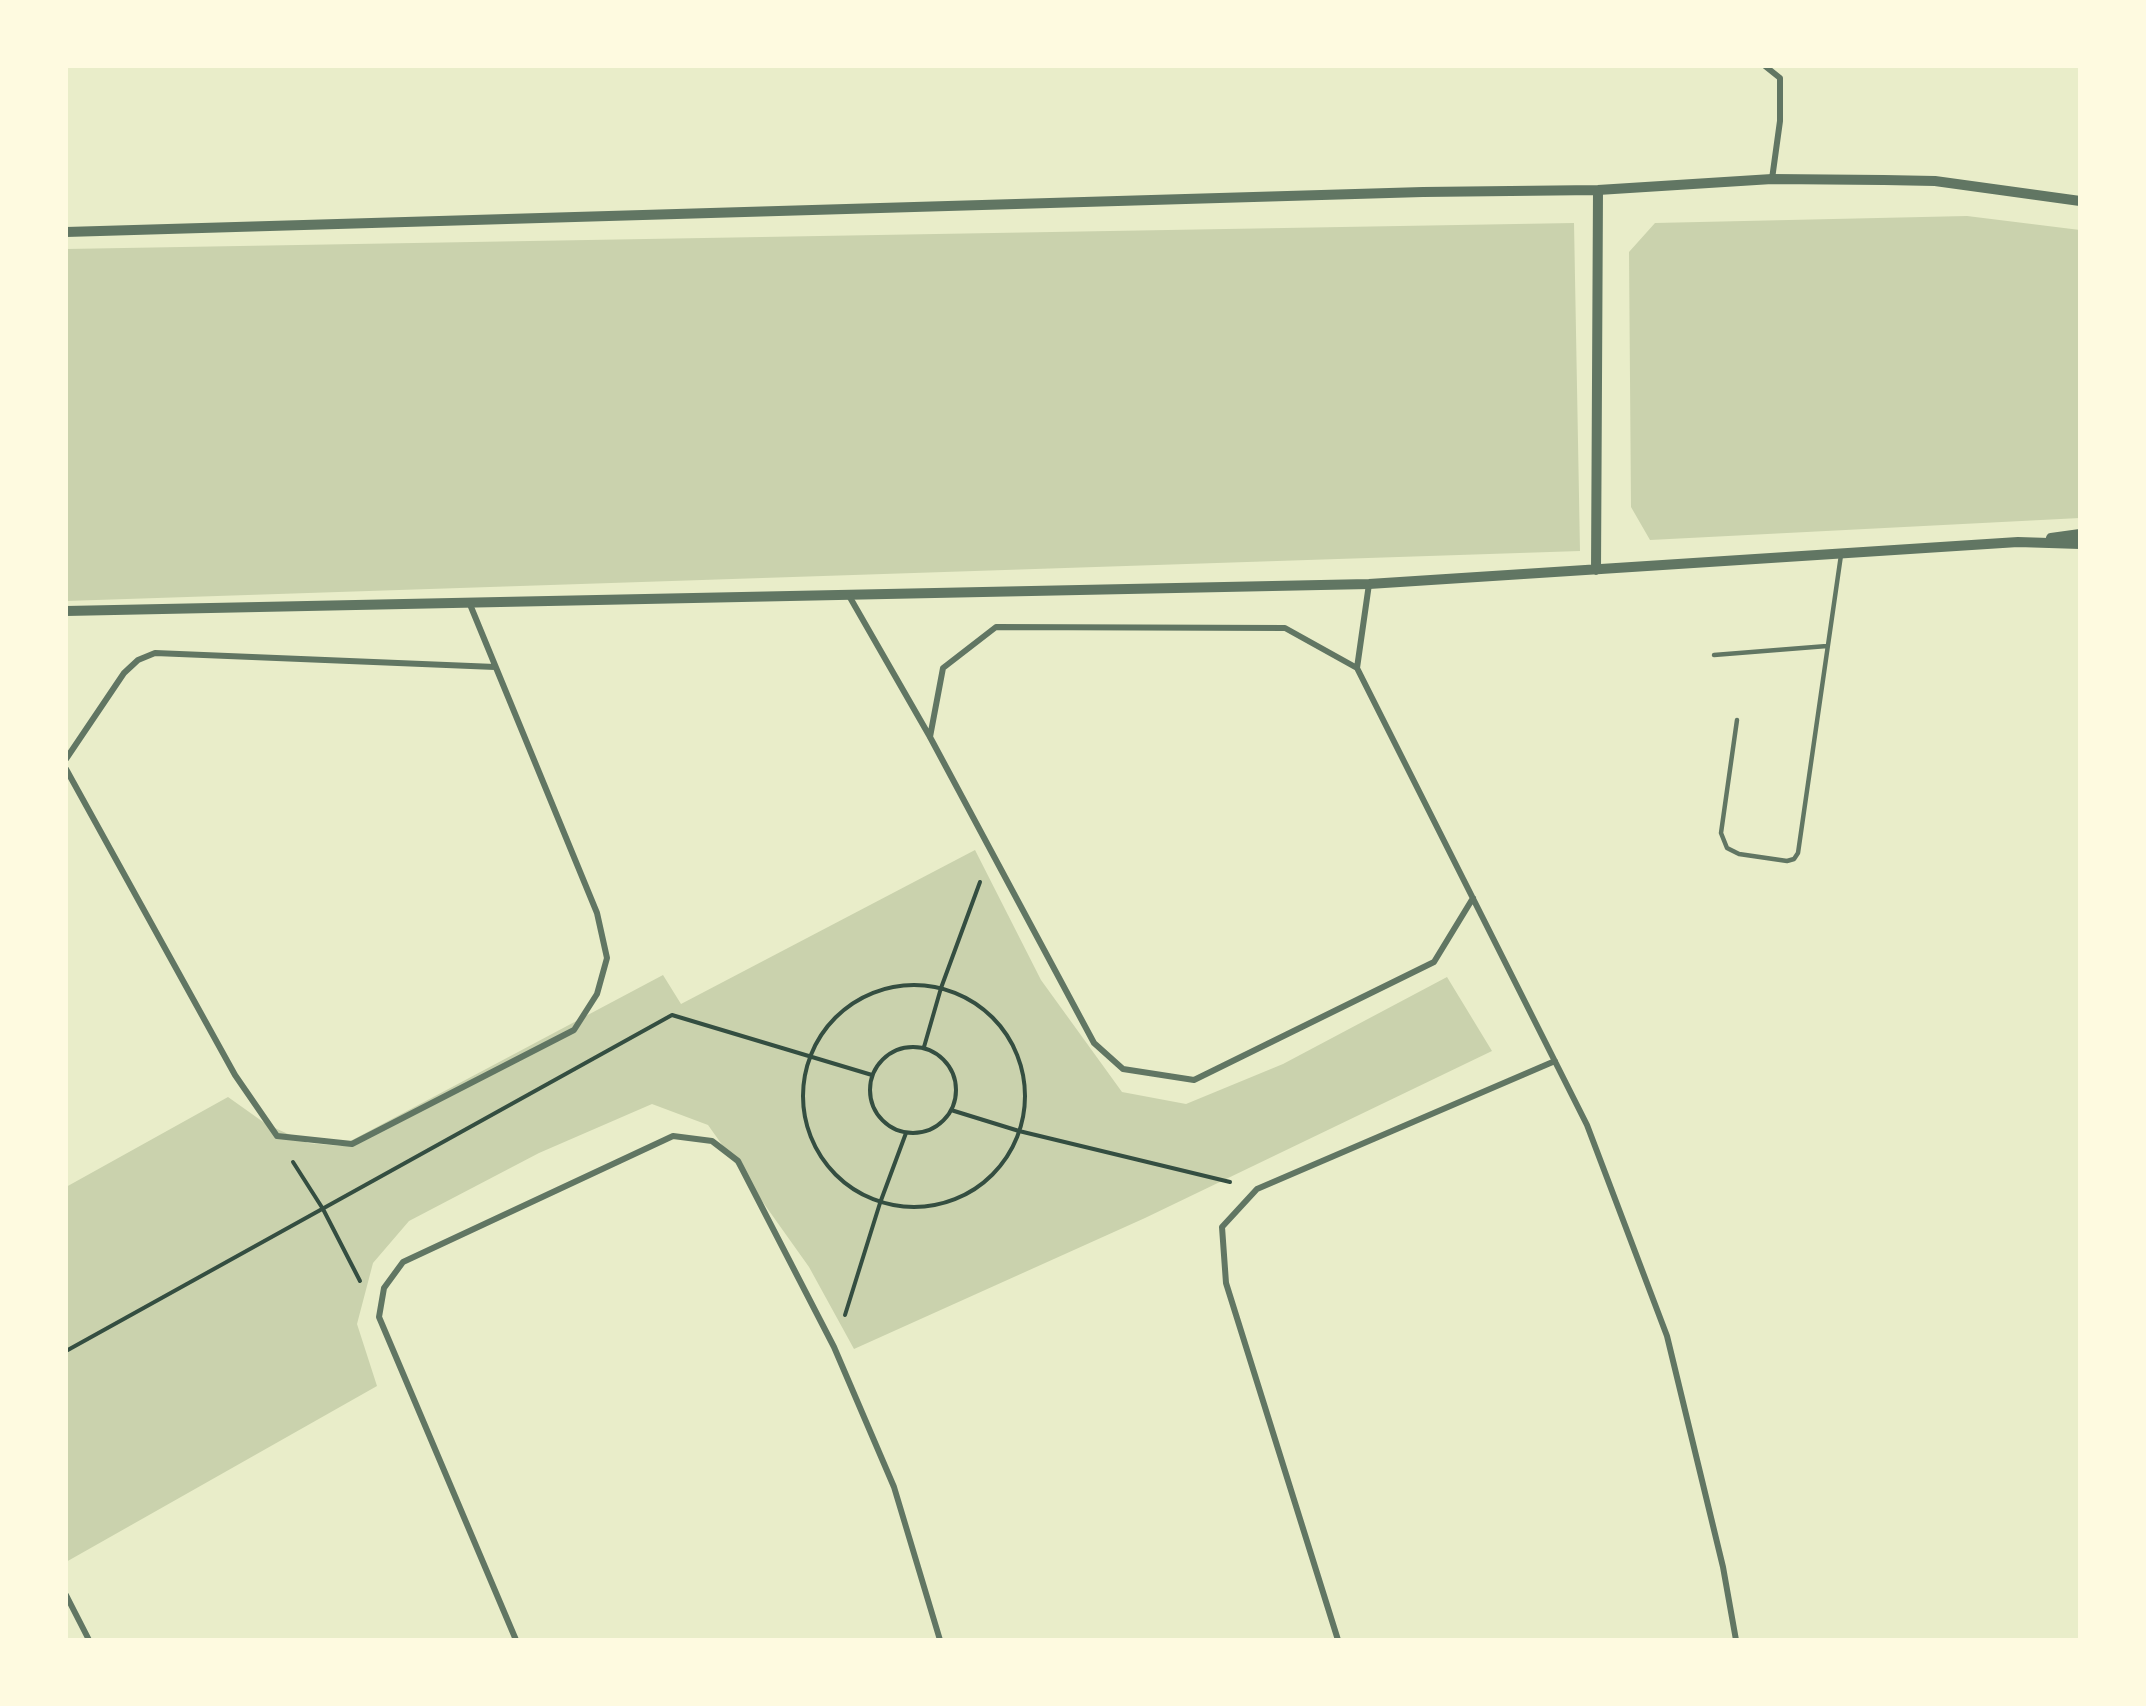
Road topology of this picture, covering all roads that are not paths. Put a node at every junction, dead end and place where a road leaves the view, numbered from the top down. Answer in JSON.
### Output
{"nodes":[{"id":1,"x":1765,"y":66,"type":"edge"},
{"id":2,"x":1772,"y":178,"type":"junction"},
{"id":3,"x":1598,"y":190,"type":"junction"},
{"id":4,"x":2080,"y":201,"type":"edge"},
{"id":5,"x":66,"y":232,"type":"edge"},
{"id":6,"x":2080,"y":534,"type":"edge"},
{"id":7,"x":2018,"y":542,"type":"junction"},
{"id":8,"x":2080,"y":544,"type":"edge"},
{"id":9,"x":1841,"y":554,"type":"junction"},
{"id":10,"x":1596,"y":570,"type":"junction"},
{"id":11,"x":1369,"y":584,"type":"junction"},
{"id":12,"x":847,"y":594,"type":"junction"},
{"id":13,"x":469,"y":602,"type":"junction"},
{"id":14,"x":66,"y":611,"type":"edge"},
{"id":15,"x":1827,"y":646,"type":"junction"},
{"id":16,"x":1714,"y":655,"type":"dead end"},
{"id":17,"x":495,"y":667,"type":"junction"},
{"id":18,"x":1357,"y":668,"type":"junction"},
{"id":19,"x":1737,"y":720,"type":"dead end"},
{"id":20,"x":930,"y":737,"type":"junction"},
{"id":21,"x":66,"y":759,"type":"edge"},
{"id":22,"x":66,"y":769,"type":"edge"},
{"id":23,"x":1473,"y":898,"type":"junction"},
{"id":24,"x":1555,"y":1061,"type":"junction"},
{"id":25,"x":66,"y":1594,"type":"edge"},
{"id":26,"x":89,"y":1640,"type":"edge"},
{"id":27,"x":516,"y":1640,"type":"edge"},
{"id":28,"x":940,"y":1640,"type":"edge"},
{"id":29,"x":1338,"y":1640,"type":"edge"},
{"id":30,"x":1736,"y":1640,"type":"edge"}],
"edges":[{"from":1,"to":2,"type":"street"},
{"from":2,"to":3,"type":"street"},
{"from":2,"to":4,"type":"street"},
{"from":3,"to":5,"type":"street"},
{"from":3,"to":10,"type":"street"},
{"from":6,"to":7,"type":"street"},
{"from":7,"to":8,"type":"street"},
{"from":7,"to":9,"type":"street"},
{"from":9,"to":10,"type":"street"},
{"from":9,"to":15,"type":"lane"},
{"from":10,"to":11,"type":"street"},
{"from":11,"to":12,"type":"street"},
{"from":11,"to":18,"type":"street"},
{"from":12,"to":13,"type":"street"},
{"from":12,"to":20,"type":"street"},
{"from":13,"to":14,"type":"street"},
{"from":13,"to":17,"type":"street"},
{"from":15,"to":16,"type":"lane"},
{"from":15,"to":19,"type":"lane"},
{"from":17,"to":21,"type":"street"},
{"from":17,"to":22,"type":"street"},
{"from":18,"to":20,"type":"street"},
{"from":18,"to":23,"type":"street"},
{"from":20,"to":23,"type":"street"},
{"from":23,"to":24,"type":"street"},
{"from":24,"to":29,"type":"street"},
{"from":24,"to":30,"type":"street"},
{"from":25,"to":26,"type":"street"},
{"from":27,"to":28,"type":"street"}]}
